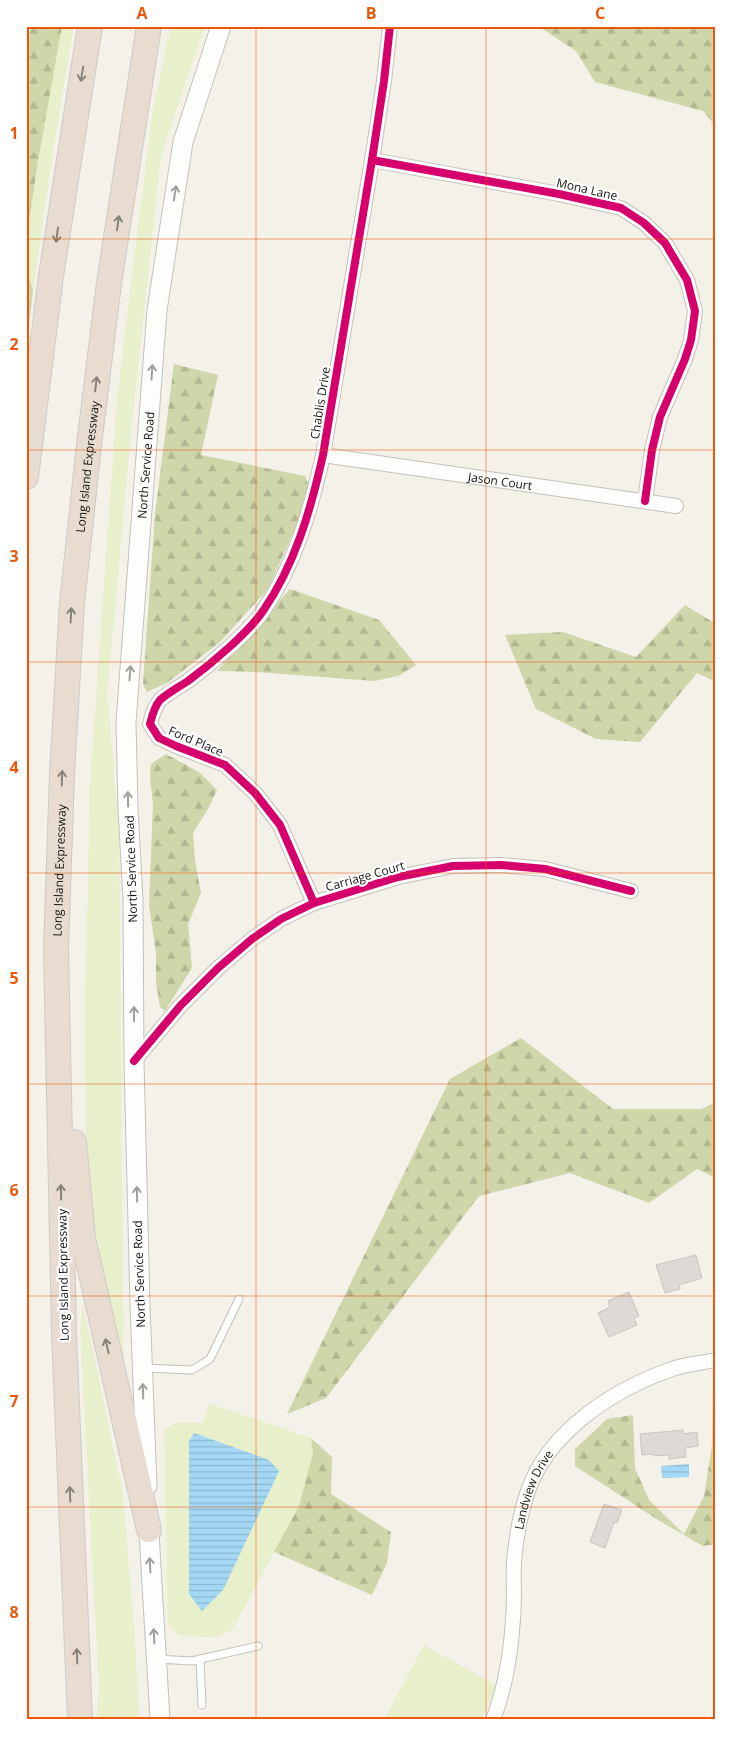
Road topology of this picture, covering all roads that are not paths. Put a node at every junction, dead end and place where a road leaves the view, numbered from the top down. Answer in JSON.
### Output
{"nodes":[{"id":1,"x":90,"y":26,"type":"edge"},
{"id":2,"x":149,"y":26,"type":"edge"},
{"id":3,"x":221,"y":26,"type":"edge"},
{"id":4,"x":390,"y":26,"type":"edge"},
{"id":5,"x":372,"y":160,"type":"junction"},
{"id":6,"x":323,"y":455,"type":"junction"},
{"id":7,"x":26,"y":477,"type":"edge"},
{"id":8,"x":645,"y":501,"type":"junction"},
{"id":9,"x":676,"y":506,"type":"dead end"},
{"id":10,"x":150,"y":724,"type":"joint"},
{"id":11,"x":631,"y":891,"type":"dead end"},
{"id":12,"x":314,"y":903,"type":"junction"},
{"id":13,"x":56,"y":949,"type":"junction"},
{"id":14,"x":134,"y":1061,"type":"junction"},
{"id":15,"x":239,"y":1298,"type":"dead end"},
{"id":16,"x":716,"y":1360,"type":"edge"},
{"id":17,"x":142,"y":1368,"type":"junction"},
{"id":18,"x":149,"y":1530,"type":"junction"},
{"id":19,"x":258,"y":1646,"type":"dead end"},
{"id":20,"x":155,"y":1659,"type":"junction"},
{"id":21,"x":200,"y":1659,"type":"junction"},
{"id":22,"x":202,"y":1705,"type":"dead end"},
{"id":23,"x":80,"y":1712,"type":"edge"},
{"id":24,"x":160,"y":1720,"type":"edge"},
{"id":25,"x":493,"y":1720,"type":"edge"}],
"edges":[{"from":1,"to":7,"type":"highway","one_way":true},
{"from":13,"to":2,"type":"highway","name":"Long Island Expressway","one_way":true},
{"from":14,"to":3,"type":"main road","name":"North Service Road","one_way":true},
{"from":4,"to":5,"type":"street","name":"Chablis Drive"},
{"from":5,"to":6,"type":"street","name":"Chablis Drive"},
{"from":5,"to":8,"type":"street","name":"Mona Lane"},
{"from":6,"to":8,"type":"street","name":"Jason Court"},
{"from":6,"to":10,"type":"street","name":"Chablis Drive"},
{"from":8,"to":9,"type":"street","name":"Jason Court"},
{"from":10,"to":12,"type":"street","name":"Ford Place"},
{"from":11,"to":12,"type":"street","name":"Carriage Court"},
{"from":12,"to":14,"type":"street","name":"Carriage Court"},
{"from":18,"to":13,"type":"highway","one_way":true},
{"from":23,"to":13,"type":"highway","name":"Long Island Expressway","one_way":true},
{"from":17,"to":14,"type":"main road","name":"North Service Road","one_way":true},
{"from":15,"to":17,"type":"lane"},
{"from":16,"to":25,"type":"street","name":"Landview Drive"},
{"from":18,"to":17,"type":"main road","name":"North Service Road","one_way":true},
{"from":20,"to":18,"type":"main road","name":"North Service Road","one_way":true},
{"from":19,"to":21,"type":"lane"},
{"from":20,"to":21,"type":"lane"},
{"from":20,"to":24,"type":"main road","name":"North Service Road"},
{"from":21,"to":22,"type":"lane"}]}
